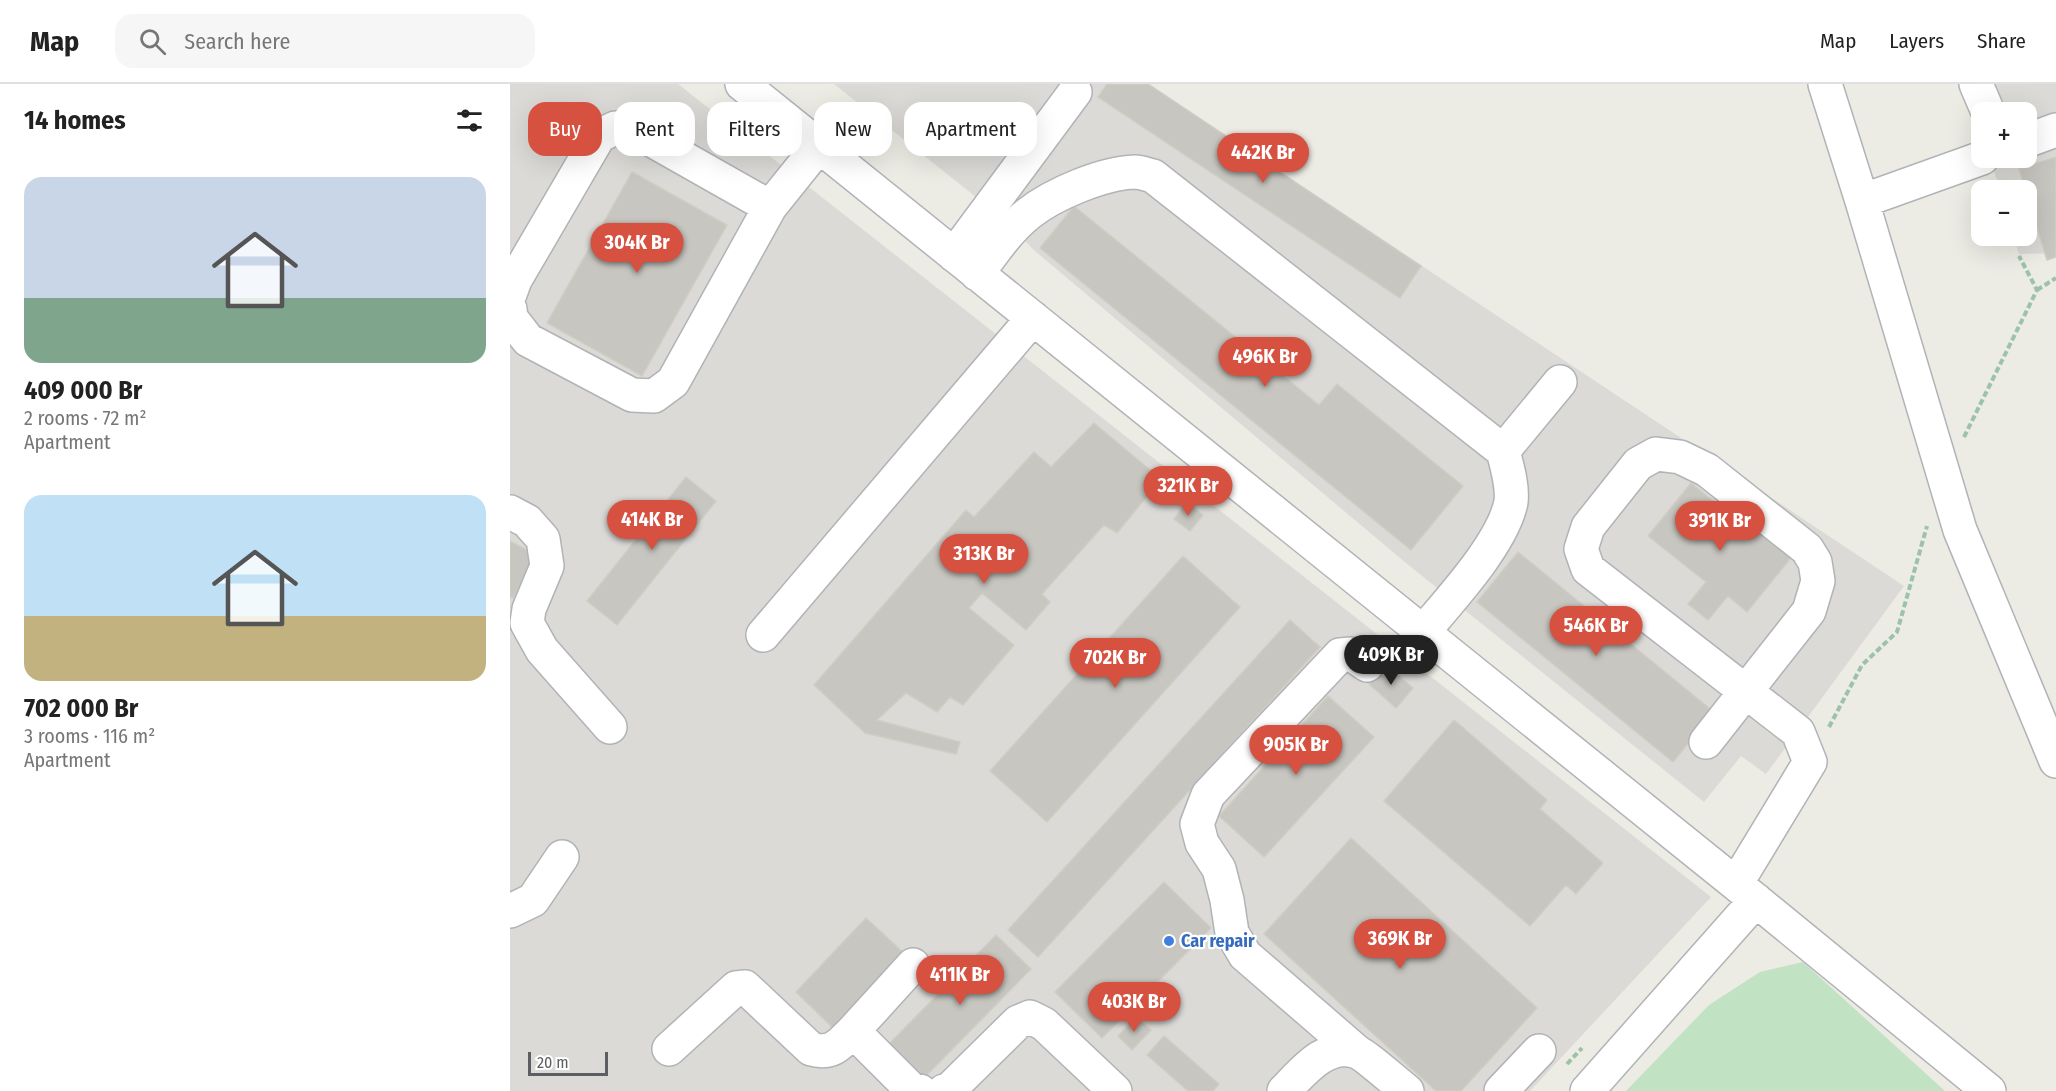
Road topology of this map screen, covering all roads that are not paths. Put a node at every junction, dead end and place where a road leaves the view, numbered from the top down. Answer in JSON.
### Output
{"nodes":[{"id":1,"x":742,"y":84,"type":"edge"},
{"id":2,"x":1825,"y":84,"type":"edge"},
{"id":3,"x":1976,"y":84,"type":"edge"},
{"id":4,"x":1075,"y":92,"type":"dead end"},
{"id":5,"x":1984,"y":102,"type":"edge"},
{"id":6,"x":2056,"y":130,"type":"edge"},
{"id":7,"x":2037,"y":137,"type":"edge"},
{"id":8,"x":814,"y":142,"type":"edge"},
{"id":9,"x":814,"y":152,"type":"edge"},
{"id":10,"x":831,"y":156,"type":"edge"},
{"id":11,"x":1971,"y":162,"type":"edge"},
{"id":12,"x":1862,"y":201,"type":"junction"},
{"id":13,"x":770,"y":207,"type":"junction"},
{"id":14,"x":966,"y":264,"type":"junction"},
{"id":15,"x":510,"y":294,"type":"edge"},
{"id":16,"x":510,"y":309,"type":"edge"},
{"id":17,"x":1033,"y":318,"type":"junction"},
{"id":18,"x":1560,"y":382,"type":"dead end"},
{"id":19,"x":1503,"y":451,"type":"junction"},
{"id":20,"x":510,"y":512,"type":"edge"},
{"id":21,"x":1423,"y":632,"type":"junction"},
{"id":22,"x":763,"y":636,"type":"dead end"},
{"id":23,"x":1367,"y":665,"type":"dead end"},
{"id":24,"x":1747,"y":691,"type":"junction"},
{"id":25,"x":610,"y":727,"type":"dead end"},
{"id":26,"x":1706,"y":742,"type":"dead end"},
{"id":27,"x":2056,"y":761,"type":"edge"},
{"id":28,"x":562,"y":857,"type":"dead end"},
{"id":29,"x":1746,"y":892,"type":"junction"},
{"id":30,"x":510,"y":911,"type":"edge"},
{"id":31,"x":913,"y":966,"type":"dead end"},
{"id":32,"x":853,"y":1030,"type":"junction"},
{"id":33,"x":669,"y":1049,"type":"dead end"},
{"id":34,"x":1356,"y":1051,"type":"junction"},
{"id":35,"x":1539,"y":1051,"type":"dead end"},
{"id":36,"x":920,"y":1091,"type":"edge"},
{"id":37,"x":944,"y":1091,"type":"edge"},
{"id":38,"x":1115,"y":1091,"type":"edge"},
{"id":39,"x":1284,"y":1091,"type":"edge"},
{"id":40,"x":1407,"y":1091,"type":"edge"},
{"id":41,"x":1501,"y":1091,"type":"edge"},
{"id":42,"x":1587,"y":1091,"type":"edge"},
{"id":43,"x":1989,"y":1091,"type":"edge"}],
"edges":[{"from":1,"to":8,"type":"street"},
{"from":2,"to":12,"type":"street"},
{"from":3,"to":5,"type":"street"},
{"from":4,"to":14,"type":"street"},
{"from":6,"to":7,"type":"street"},
{"from":9,"to":13,"type":"street"},
{"from":10,"to":14,"type":"street"},
{"from":11,"to":12,"type":"street"},
{"from":12,"to":27,"type":"street"},
{"from":13,"to":15,"type":"street"},
{"from":13,"to":16,"type":"street"},
{"from":14,"to":17,"type":"street"},
{"from":14,"to":19,"type":"street"},
{"from":17,"to":21,"type":"street"},
{"from":17,"to":22,"type":"street"},
{"from":18,"to":19,"type":"street"},
{"from":19,"to":21,"type":"street"},
{"from":20,"to":25,"type":"street"},
{"from":21,"to":29,"type":"street"},
{"from":23,"to":34,"type":"street"},
{"from":24,"to":24,"type":"street"},
{"from":24,"to":26,"type":"street"},
{"from":24,"to":29,"type":"street"},
{"from":28,"to":30,"type":"street"},
{"from":29,"to":42,"type":"street"},
{"from":29,"to":43,"type":"street"},
{"from":31,"to":32,"type":"street"},
{"from":32,"to":33,"type":"street"},
{"from":32,"to":36,"type":"street"},
{"from":34,"to":39,"type":"street"},
{"from":34,"to":40,"type":"street"},
{"from":35,"to":41,"type":"street"},
{"from":37,"to":38,"type":"street"}]}
